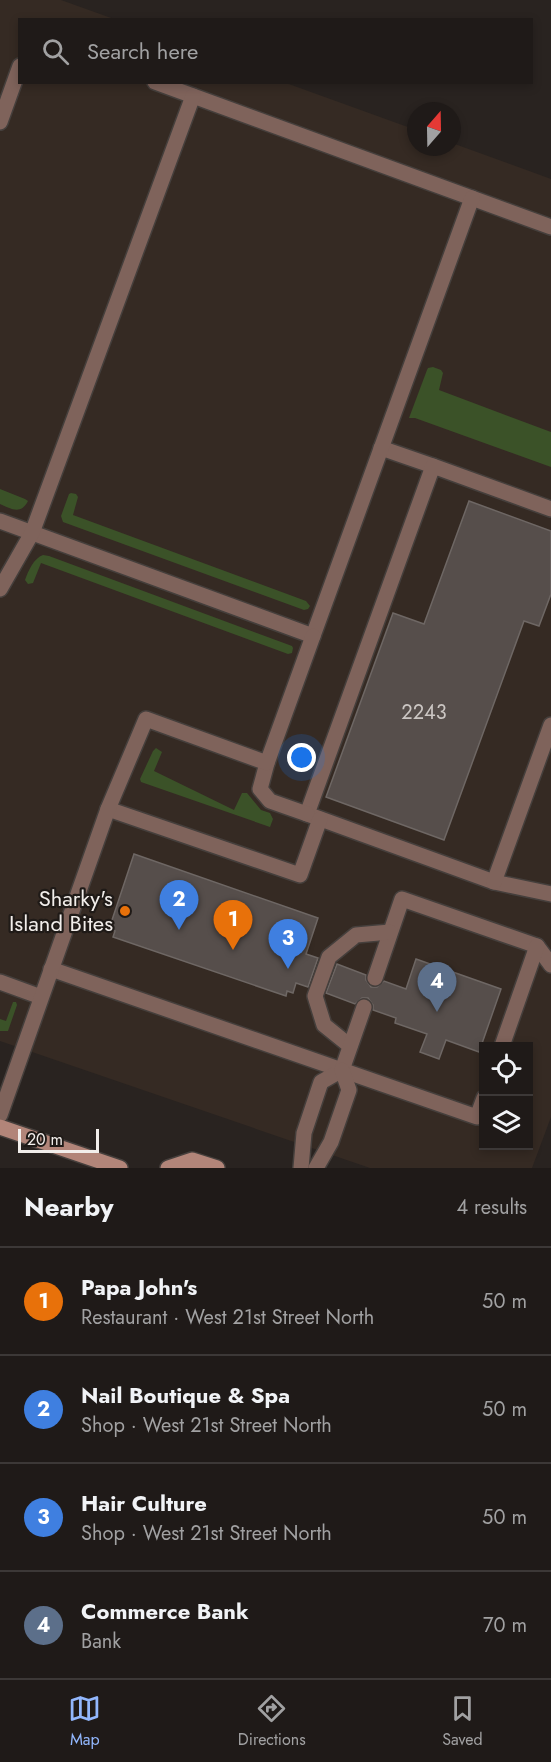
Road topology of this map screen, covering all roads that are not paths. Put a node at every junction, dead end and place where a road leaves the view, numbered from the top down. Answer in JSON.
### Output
{"nodes":[{"id":1,"x":18,"y":72,"type":"edge"},
{"id":2,"x":160,"y":84,"type":"edge"},
{"id":3,"x":193,"y":96,"type":"junction"},
{"id":4,"x":0,"y":122,"type":"edge"},
{"id":5,"x":472,"y":198,"type":"junction"},
{"id":6,"x":551,"y":227,"type":"edge"},
{"id":7,"x":381,"y":448,"type":"junction"},
{"id":8,"x":434,"y":466,"type":"junction"},
{"id":9,"x":551,"y":509,"type":"edge"},
{"id":10,"x":0,"y":521,"type":"edge"},
{"id":11,"x":32,"y":533,"type":"junction"},
{"id":12,"x":0,"y":589,"type":"edge"},
{"id":13,"x":313,"y":636,"type":"junction"},
{"id":14,"x":551,"y":725,"type":"edge"},
{"id":15,"x":267,"y":763,"type":"junction"},
{"id":16,"x":108,"y":809,"type":"junction"},
{"id":17,"x":313,"y":817,"type":"junction"},
{"id":18,"x":494,"y":882,"type":"junction"},
{"id":19,"x":551,"y":894,"type":"edge"},
{"id":20,"x":390,"y":932,"type":"junction"},
{"id":21,"x":544,"y":944,"type":"edge"},
{"id":22,"x":551,"y":965,"type":"edge"},
{"id":23,"x":51,"y":969,"type":"junction"},
{"id":24,"x":375,"y":978,"type":"dead end"},
{"id":25,"x":0,"y":982,"type":"edge"},
{"id":26,"x":41,"y":997,"type":"junction"},
{"id":27,"x":364,"y":1007,"type":"dead end"},
{"id":28,"x":504,"y":1042,"type":"edge"},
{"id":29,"x":350,"y":1046,"type":"junction"},
{"id":30,"x":342,"y":1070,"type":"junction"},
{"id":31,"x":479,"y":1111,"type":"edge"},
{"id":32,"x":0,"y":1115,"type":"edge"},
{"id":33,"x":0,"y":1127,"type":"edge"},
{"id":34,"x":120,"y":1168,"type":"edge"},
{"id":35,"x":168,"y":1168,"type":"edge"},
{"id":36,"x":217,"y":1168,"type":"edge"},
{"id":37,"x":301,"y":1168,"type":"edge"},
{"id":38,"x":316,"y":1168,"type":"edge"}],
"edges":[{"from":1,"to":4,"type":"lane"},
{"from":2,"to":3,"type":"lane"},
{"from":3,"to":5,"type":"lane"},
{"from":3,"to":11,"type":"lane"},
{"from":5,"to":6,"type":"lane"},
{"from":5,"to":7,"type":"lane"},
{"from":7,"to":8,"type":"lane"},
{"from":7,"to":13,"type":"lane"},
{"from":8,"to":9,"type":"lane"},
{"from":8,"to":17,"type":"lane"},
{"from":10,"to":11,"type":"lane"},
{"from":11,"to":12,"type":"lane"},
{"from":11,"to":13,"type":"lane"},
{"from":13,"to":15,"type":"lane"},
{"from":14,"to":18,"type":"lane"},
{"from":15,"to":16,"type":"lane"},
{"from":15,"to":17,"type":"lane"},
{"from":16,"to":17,"type":"lane"},
{"from":16,"to":23,"type":"lane"},
{"from":17,"to":18,"type":"lane"},
{"from":18,"to":19,"type":"lane"},
{"from":20,"to":21,"type":"lane"},
{"from":20,"to":24,"type":"lane"},
{"from":20,"to":29,"type":"lane"},
{"from":21,"to":22,"type":"lane"},
{"from":21,"to":28,"type":"lane"},
{"from":23,"to":26,"type":"lane"},
{"from":23,"to":30,"type":"lane"},
{"from":25,"to":26,"type":"lane"},
{"from":26,"to":32,"type":"lane"},
{"from":27,"to":29,"type":"lane"},
{"from":29,"to":30,"type":"lane"},
{"from":30,"to":31,"type":"lane"},
{"from":30,"to":37,"type":"lane"},
{"from":30,"to":38,"type":"lane"},
{"from":33,"to":34,"type":"main road"},
{"from":35,"to":36,"type":"main road"}]}
